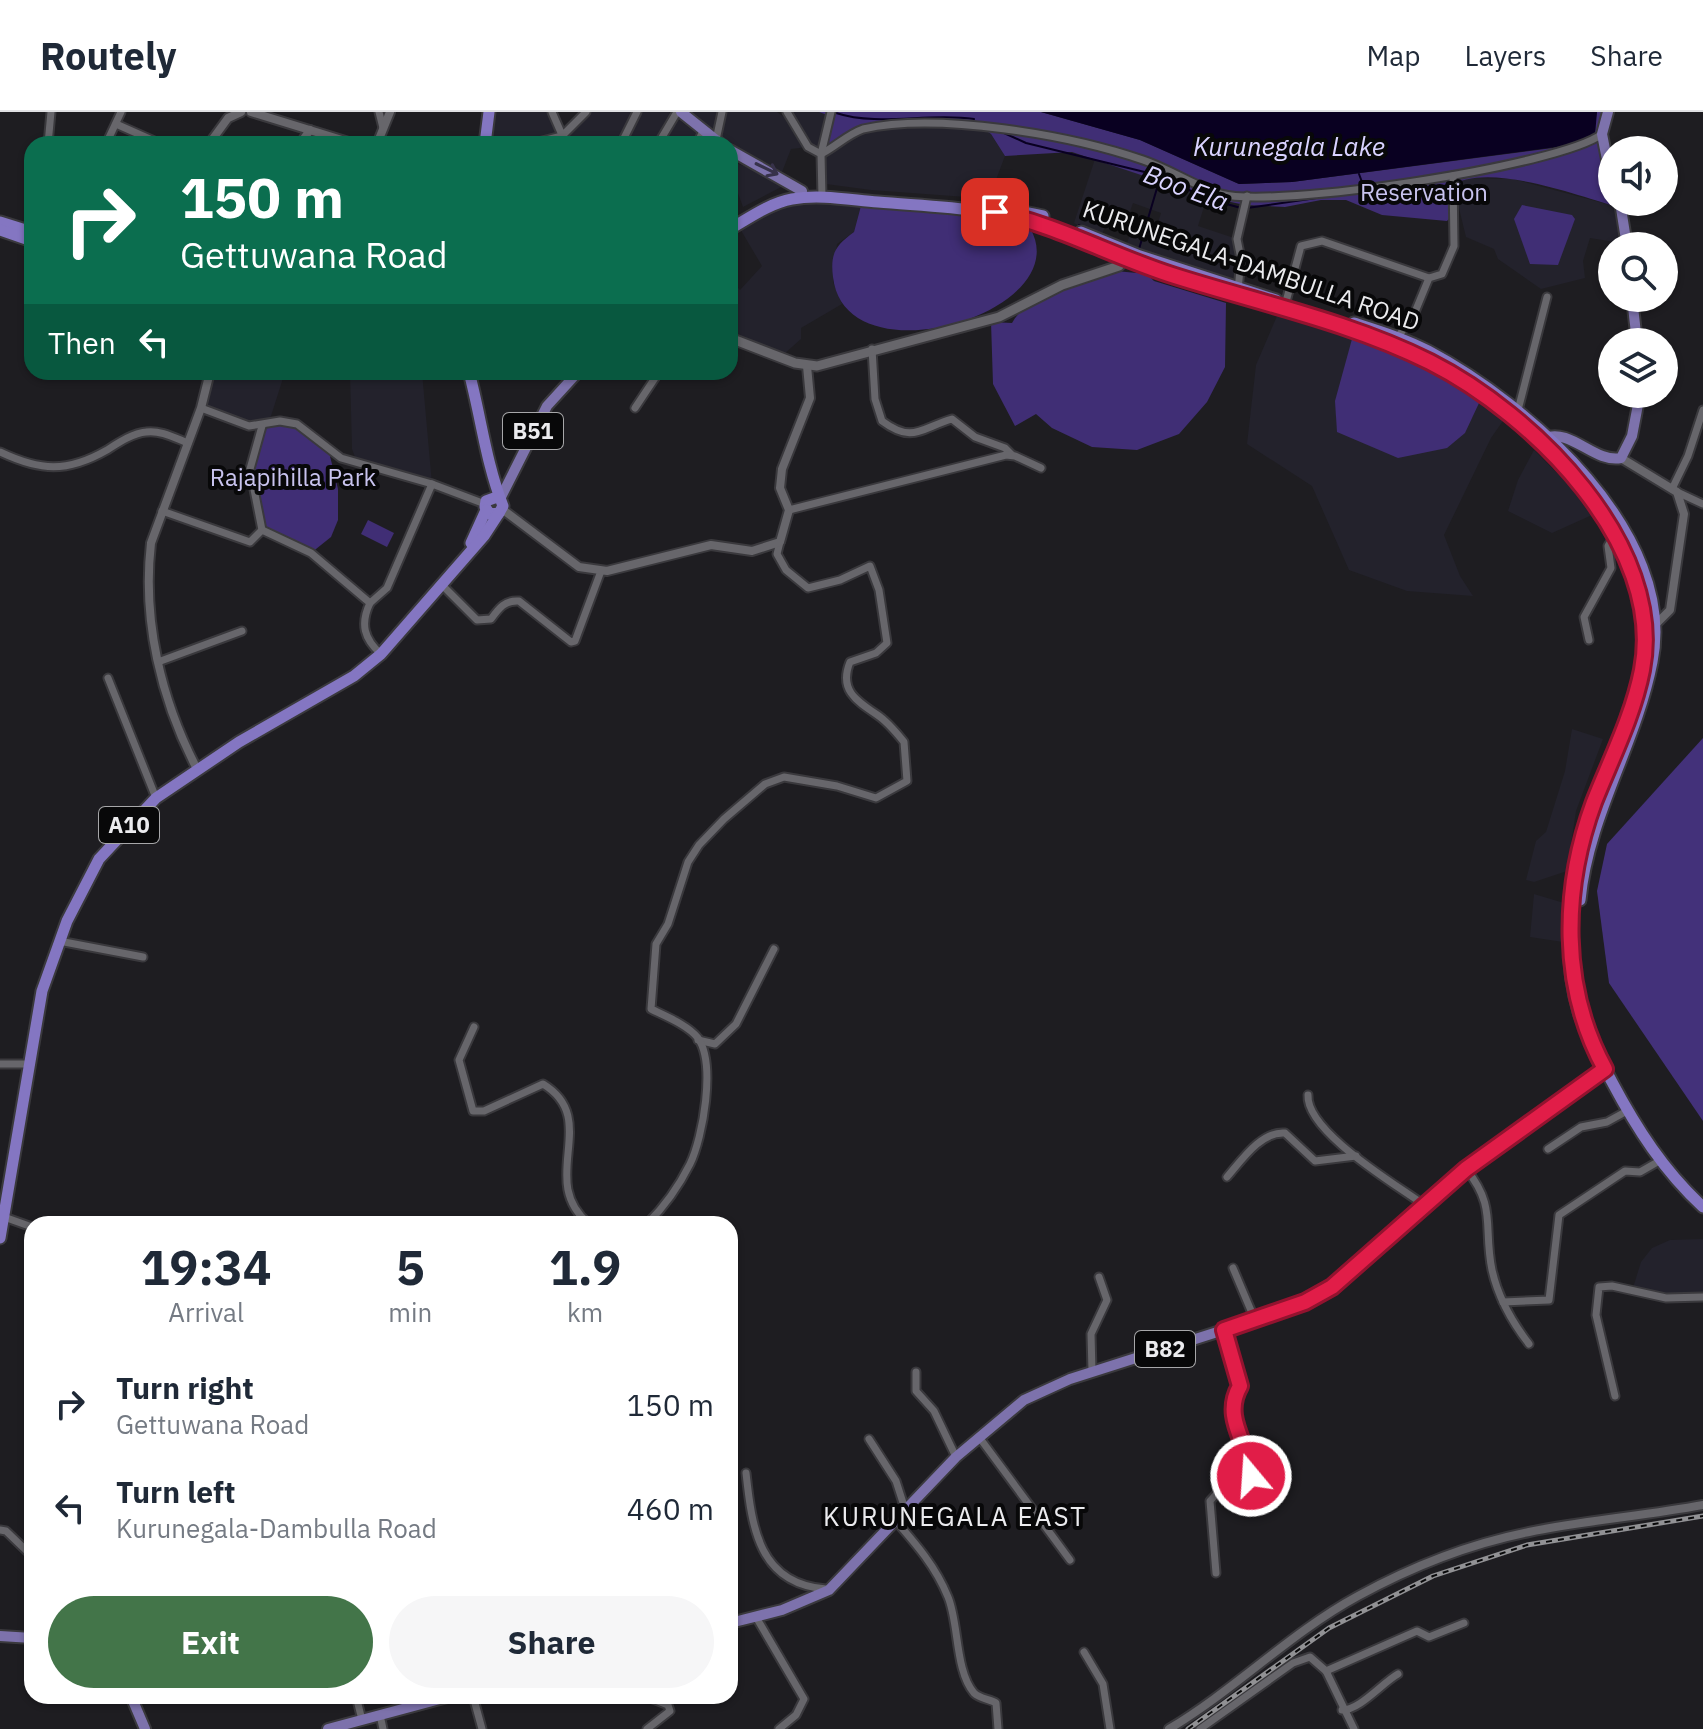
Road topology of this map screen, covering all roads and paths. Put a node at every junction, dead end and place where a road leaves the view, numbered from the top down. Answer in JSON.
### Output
{"nodes":[{"id":1,"x":51,"y":112,"type":"edge"},
{"id":2,"x":121,"y":112,"type":"edge"},
{"id":3,"x":241,"y":112,"type":"edge"},
{"id":4,"x":251,"y":112,"type":"edge"},
{"id":5,"x":379,"y":112,"type":"edge"},
{"id":6,"x":390,"y":112,"type":"edge"},
{"id":7,"x":483,"y":112,"type":"edge"},
{"id":8,"x":489,"y":112,"type":"edge"},
{"id":9,"x":552,"y":112,"type":"edge"},
{"id":10,"x":586,"y":112,"type":"edge"},
{"id":11,"x":637,"y":112,"type":"edge"},
{"id":12,"x":679,"y":112,"type":"edge"},
{"id":13,"x":722,"y":112,"type":"edge"},
{"id":14,"x":787,"y":112,"type":"edge"},
{"id":15,"x":831,"y":112,"type":"edge"},
{"id":16,"x":1608,"y":112,"type":"edge"},
{"id":17,"x":116,"y":124,"type":"junction"},
{"id":18,"x":383,"y":128,"type":"junction"},
{"id":19,"x":310,"y":130,"type":"junction"},
{"id":20,"x":703,"y":131,"type":"junction"},
{"id":21,"x":1602,"y":134,"type":"joint"},
{"id":22,"x":49,"y":136,"type":"edge"},
{"id":23,"x":110,"y":136,"type":"edge"},
{"id":24,"x":143,"y":136,"type":"edge"},
{"id":25,"x":215,"y":136,"type":"edge"},
{"id":26,"x":306,"y":136,"type":"edge"},
{"id":27,"x":329,"y":136,"type":"edge"},
{"id":28,"x":380,"y":136,"type":"edge"},
{"id":29,"x":482,"y":136,"type":"edge"},
{"id":30,"x":484,"y":136,"type":"edge"},
{"id":31,"x":562,"y":136,"type":"edge"},
{"id":32,"x":567,"y":136,"type":"edge"},
{"id":33,"x":625,"y":136,"type":"edge"},
{"id":34,"x":663,"y":136,"type":"edge"},
{"id":35,"x":701,"y":136,"type":"edge"},
{"id":36,"x":710,"y":136,"type":"edge"},
{"id":37,"x":720,"y":136,"type":"edge"},
{"id":38,"x":821,"y":154,"type":"junction"},
{"id":39,"x":738,"y":155,"type":"edge"},
{"id":40,"x":1453,"y":176,"type":"junction"},
{"id":41,"x":802,"y":191,"type":"junction"},
{"id":42,"x":822,"y":194,"type":"junction"},
{"id":43,"x":1246,"y":204,"type":"junction"},
{"id":44,"x":738,"y":218,"type":"edge"},
{"id":45,"x":0,"y":222,"type":"edge"},
{"id":46,"x":738,"y":225,"type":"edge"},
{"id":47,"x":0,"y":230,"type":"edge"},
{"id":48,"x":24,"y":230,"type":"edge"},
{"id":49,"x":24,"y":238,"type":"edge"},
{"id":50,"x":1128,"y":256,"type":"junction"},
{"id":51,"x":1429,"y":278,"type":"junction"},
{"id":52,"x":1238,"y":291,"type":"junction"},
{"id":53,"x":1547,"y":297,"type":"dead end"},
{"id":54,"x":1285,"y":306,"type":"junction"},
{"id":55,"x":738,"y":341,"type":"edge"},
{"id":56,"x":1395,"y":342,"type":"junction"},
{"id":57,"x":872,"y":349,"type":"junction"},
{"id":58,"x":807,"y":366,"type":"junction"},
{"id":59,"x":208,"y":380,"type":"edge"},
{"id":60,"x":471,"y":380,"type":"edge"},
{"id":61,"x":571,"y":380,"type":"edge"},
{"id":62,"x":654,"y":380,"type":"edge"},
{"id":63,"x":201,"y":408,"type":"junction"},
{"id":64,"x":635,"y":408,"type":"dead end"},
{"id":65,"x":1637,"y":408,"type":"edge"},
{"id":66,"x":1518,"y":410,"type":"junction"},
{"id":67,"x":1703,"y":410,"type":"edge"},
{"id":68,"x":262,"y":426,"type":"junction"},
{"id":69,"x":1544,"y":440,"type":"junction"},
{"id":70,"x":188,"y":443,"type":"junction"},
{"id":71,"x":0,"y":452,"type":"edge"},
{"id":72,"x":1012,"y":455,"type":"junction"},
{"id":73,"x":1621,"y":458,"type":"junction"},
{"id":74,"x":1041,"y":468,"type":"dead end"},
{"id":75,"x":432,"y":484,"type":"junction"},
{"id":76,"x":1675,"y":491,"type":"junction"},
{"id":77,"x":1703,"y":504,"type":"edge"},
{"id":78,"x":494,"y":505,"type":"junction"},
{"id":79,"x":789,"y":510,"type":"junction"},
{"id":80,"x":162,"y":511,"type":"junction"},
{"id":81,"x":262,"y":530,"type":"junction"},
{"id":82,"x":1615,"y":535,"type":"junction"},
{"id":83,"x":780,"y":542,"type":"junction"},
{"id":84,"x":601,"y":571,"type":"junction"},
{"id":85,"x":441,"y":584,"type":"junction"},
{"id":86,"x":370,"y":603,"type":"junction"},
{"id":87,"x":1650,"y":629,"type":"junction"},
{"id":88,"x":242,"y":631,"type":"dead end"},
{"id":89,"x":1589,"y":640,"type":"dead end"},
{"id":90,"x":381,"y":654,"type":"junction"},
{"id":91,"x":158,"y":662,"type":"junction"},
{"id":92,"x":108,"y":678,"type":"dead end"},
{"id":93,"x":197,"y":769,"type":"junction"},
{"id":94,"x":156,"y":798,"type":"junction"},
{"id":95,"x":58,"y":941,"type":"junction"},
{"id":96,"x":774,"y":949,"type":"dead end"},
{"id":97,"x":143,"y":957,"type":"dead end"},
{"id":98,"x":474,"y":1027,"type":"dead end"},
{"id":99,"x":698,"y":1040,"type":"junction"},
{"id":100,"x":0,"y":1064,"type":"edge"},
{"id":101,"x":31,"y":1064,"type":"junction"},
{"id":102,"x":1608,"y":1067,"type":"junction"},
{"id":103,"x":1308,"y":1095,"type":"dead end"},
{"id":104,"x":1627,"y":1111,"type":"junction"},
{"id":105,"x":1650,"y":1145,"type":"junction"},
{"id":106,"x":1548,"y":1149,"type":"dead end"},
{"id":107,"x":1356,"y":1156,"type":"junction"},
{"id":108,"x":1661,"y":1160,"type":"junction"},
{"id":109,"x":1466,"y":1169,"type":"junction"},
{"id":110,"x":1227,"y":1177,"type":"dead end"},
{"id":111,"x":1424,"y":1205,"type":"junction"},
{"id":112,"x":1703,"y":1207,"type":"edge"},
{"id":113,"x":580,"y":1216,"type":"edge"},
{"id":114,"x":654,"y":1216,"type":"edge"},
{"id":115,"x":4,"y":1217,"type":"junction"},
{"id":116,"x":24,"y":1224,"type":"edge"},
{"id":117,"x":0,"y":1238,"type":"edge"},
{"id":118,"x":1233,"y":1268,"type":"dead end"},
{"id":119,"x":1099,"y":1277,"type":"dead end"},
{"id":120,"x":1703,"y":1297,"type":"edge"},
{"id":121,"x":1503,"y":1302,"type":"junction"},
{"id":122,"x":1255,"y":1320,"type":"junction"},
{"id":123,"x":1224,"y":1330,"type":"junction"},
{"id":124,"x":1529,"y":1344,"type":"dead end"},
{"id":125,"x":1092,"y":1371,"type":"junction"},
{"id":126,"x":916,"y":1372,"type":"dead end"},
{"id":127,"x":1615,"y":1396,"type":"dead end"},
{"id":128,"x":979,"y":1437,"type":"junction"},
{"id":129,"x":869,"y":1439,"type":"dead end"},
{"id":130,"x":956,"y":1457,"type":"junction"},
{"id":131,"x":746,"y":1473,"type":"dead end"},
{"id":132,"x":1703,"y":1505,"type":"edge"},
{"id":133,"x":905,"y":1509,"type":"junction"},
{"id":134,"x":895,"y":1520,"type":"junction"},
{"id":135,"x":0,"y":1530,"type":"edge"},
{"id":136,"x":24,"y":1548,"type":"edge"},
{"id":137,"x":1070,"y":1560,"type":"dead end"},
{"id":138,"x":1216,"y":1573,"type":"dead end"},
{"id":139,"x":829,"y":1590,"type":"junction"},
{"id":140,"x":756,"y":1617,"type":"junction"},
{"id":141,"x":738,"y":1621,"type":"edge"},
{"id":142,"x":1464,"y":1623,"type":"dead end"},
{"id":143,"x":0,"y":1636,"type":"edge"},
{"id":144,"x":24,"y":1638,"type":"edge"},
{"id":145,"x":1084,"y":1652,"type":"dead end"},
{"id":146,"x":1326,"y":1671,"type":"junction"},
{"id":147,"x":1398,"y":1674,"type":"dead end"},
{"id":148,"x":134,"y":1704,"type":"edge"},
{"id":149,"x":358,"y":1704,"type":"edge"},
{"id":150,"x":421,"y":1704,"type":"edge"},
{"id":151,"x":475,"y":1704,"type":"edge"},
{"id":152,"x":662,"y":1704,"type":"edge"},
{"id":153,"x":1342,"y":1710,"type":"junction"},
{"id":154,"x":380,"y":1715,"type":"junction"},
{"id":155,"x":362,"y":1720,"type":"junction"},
{"id":156,"x":145,"y":1729,"type":"edge"},
{"id":157,"x":328,"y":1729,"type":"edge"},
{"id":158,"x":383,"y":1729,"type":"edge"},
{"id":159,"x":482,"y":1729,"type":"edge"},
{"id":160,"x":648,"y":1729,"type":"edge"},
{"id":161,"x":779,"y":1729,"type":"edge"},
{"id":162,"x":998,"y":1729,"type":"edge"},
{"id":163,"x":1110,"y":1729,"type":"edge"},
{"id":164,"x":1169,"y":1729,"type":"edge"},
{"id":165,"x":1200,"y":1729,"type":"edge"},
{"id":166,"x":1354,"y":1729,"type":"edge"}],
"edges":[{"from":1,"to":22,"type":"street"},
{"from":2,"to":17,"type":"street"},
{"from":3,"to":25,"type":"street"},
{"from":4,"to":19,"type":"street"},
{"from":5,"to":18,"type":"street"},
{"from":6,"to":18,"type":"street"},
{"from":7,"to":29,"type":"highway"},
{"from":8,"to":30,"type":"highway"},
{"from":9,"to":31,"type":"street"},
{"from":10,"to":32,"type":"street"},
{"from":11,"to":33,"type":"street"},
{"from":12,"to":20,"type":"main road"},
{"from":12,"to":34,"type":"street"},
{"from":13,"to":37,"type":"street"},
{"from":14,"to":38,"type":"street"},
{"from":15,"to":38,"type":"street"},
{"from":16,"to":21,"type":"main road"},
{"from":17,"to":23,"type":"street"},
{"from":17,"to":24,"type":"street"},
{"from":18,"to":28,"type":"street"},
{"from":19,"to":26,"type":"street"},
{"from":19,"to":27,"type":"street"},
{"from":20,"to":35,"type":"street"},
{"from":20,"to":36,"type":"main road"},
{"from":21,"to":40,"type":"street"},
{"from":38,"to":42,"type":"street"},
{"from":38,"to":43,"type":"street"},
{"from":39,"to":41,"type":"main road","one_way":true},
{"from":40,"to":43,"type":"street"},
{"from":40,"to":51,"type":"street"},
{"from":41,"to":42,"type":"highway","name":"KURUNEGALA-DAMBULLA ROAD"},
{"from":41,"to":44,"type":"highway","name":"KURUNEGALA-DAMBULLA ROAD"},
{"from":42,"to":46,"type":"highway","name":"KURUNEGALA-DAMBULLA ROAD"},
{"from":42,"to":50,"type":"highway","name":"KURUNEGALA-DAMBULLA ROAD"},
{"from":43,"to":52,"type":"street"},
{"from":45,"to":48,"type":"highway"},
{"from":47,"to":49,"type":"highway"},
{"from":50,"to":52,"type":"highway","name":"KURUNEGALA-DAMBULLA ROAD"},
{"from":50,"to":57,"type":"main road"},
{"from":51,"to":54,"type":"street"},
{"from":51,"to":56,"type":"street"},
{"from":52,"to":54,"type":"highway","name":"KURUNEGALA-DAMBULLA ROAD"},
{"from":53,"to":66,"type":"street"},
{"from":54,"to":56,"type":"highway","name":"KURUNEGALA-DAMBULLA ROAD"},
{"from":55,"to":58,"type":"main road"},
{"from":56,"to":66,"type":"highway","name":"KURUNEGALA-DAMBULLA ROAD"},
{"from":56,"to":69,"type":"highway","name":"KURUNEGALA-DAMBULLA ROAD"},
{"from":57,"to":58,"type":"main road"},
{"from":57,"to":72,"type":"street"},
{"from":58,"to":79,"type":"street"},
{"from":59,"to":63,"type":"street"},
{"from":60,"to":78,"type":"highway"},
{"from":61,"to":78,"type":"main road","number":"B51"},
{"from":62,"to":64,"type":"street"},
{"from":63,"to":68,"type":"street"},
{"from":63,"to":70,"type":"street"},
{"from":65,"to":73,"type":"main road"},
{"from":66,"to":69,"type":"highway","name":"KURUNEGALA-DAMBULLA ROAD"},
{"from":67,"to":76,"type":"street"},
{"from":68,"to":75,"type":"street"},
{"from":68,"to":81,"type":"street"},
{"from":69,"to":73,"type":"main road"},
{"from":69,"to":82,"type":"highway","name":"KURUNEGALA-DAMBULLA ROAD"},
{"from":69,"to":87,"type":"highway","name":"KURUNEGALA-DAMBULLA ROAD"},
{"from":70,"to":71,"type":"street"},
{"from":70,"to":80,"type":"street"},
{"from":72,"to":74,"type":"street"},
{"from":72,"to":79,"type":"street"},
{"from":73,"to":76,"type":"street"},
{"from":75,"to":78,"type":"street"},
{"from":75,"to":86,"type":"street"},
{"from":76,"to":77,"type":"street"},
{"from":76,"to":87,"type":"street"},
{"from":78,"to":84,"type":"street"},
{"from":78,"to":85,"type":"highway","number":"A10"},
{"from":79,"to":83,"type":"street"},
{"from":80,"to":81,"type":"street"},
{"from":80,"to":91,"type":"street"},
{"from":81,"to":86,"type":"street"},
{"from":82,"to":87,"type":"highway","name":"KURUNEGALA-DAMBULLA ROAD"},
{"from":82,"to":89,"type":"street"},
{"from":83,"to":84,"type":"street"},
{"from":83,"to":99,"type":"street"},
{"from":84,"to":85,"type":"street"},
{"from":85,"to":90,"type":"highway","number":"A10"},
{"from":86,"to":90,"type":"street"},
{"from":87,"to":102,"type":"highway","name":"KURUNEGALA-DAMBULLA ROAD"},
{"from":88,"to":91,"type":"street"},
{"from":90,"to":93,"type":"highway","number":"A10"},
{"from":91,"to":93,"type":"street"},
{"from":92,"to":94,"type":"street"},
{"from":93,"to":94,"type":"highway","number":"A10"},
{"from":94,"to":95,"type":"highway","number":"A10"},
{"from":95,"to":97,"type":"street"},
{"from":95,"to":101,"type":"highway","number":"A10"},
{"from":96,"to":99,"type":"street"},
{"from":98,"to":113,"type":"street"},
{"from":99,"to":114,"type":"street"},
{"from":100,"to":101,"type":"street"},
{"from":101,"to":115,"type":"highway","number":"A10"},
{"from":102,"to":104,"type":"highway","name":"KURUNEGALA-DAMBULLA ROAD"},
{"from":102,"to":105,"type":"highway","name":"KURUNEGALA-DAMBULLA ROAD"},
{"from":102,"to":109,"type":"main road","number":"B82"},
{"from":103,"to":107,"type":"street"},
{"from":104,"to":105,"type":"highway","name":"KURUNEGALA-DAMBULLA ROAD"},
{"from":104,"to":106,"type":"street"},
{"from":105,"to":108,"type":"highway","name":"KURUNEGALA-DAMBULLA ROAD"},
{"from":107,"to":110,"type":"street"},
{"from":107,"to":111,"type":"street"},
{"from":108,"to":112,"type":"highway","name":"KURUNEGALA-DAMBULLA ROAD"},
{"from":108,"to":121,"type":"street"},
{"from":109,"to":111,"type":"main road","number":"B82"},
{"from":109,"to":121,"type":"street"},
{"from":111,"to":122,"type":"main road","number":"B82"},
{"from":115,"to":116,"type":"street"},
{"from":115,"to":117,"type":"highway","number":"A10"},
{"from":118,"to":122,"type":"street"},
{"from":119,"to":125,"type":"street"},
{"from":120,"to":127,"type":"street"},
{"from":121,"to":124,"type":"street"},
{"from":122,"to":123,"type":"main road","number":"B82"},
{"from":123,"to":125,"type":"main road","number":"B82"},
{"from":123,"to":138,"type":"street"},
{"from":125,"to":128,"type":"main road","number":"B82"},
{"from":126,"to":130,"type":"street"},
{"from":128,"to":130,"type":"main road","number":"B82"},
{"from":128,"to":137,"type":"street"},
{"from":129,"to":133,"type":"street"},
{"from":130,"to":133,"type":"main road","number":"B82"},
{"from":131,"to":139,"type":"street"},
{"from":132,"to":164,"type":"street"},
{"from":133,"to":134,"type":"main road","number":"B82"},
{"from":134,"to":139,"type":"main road","number":"B82"},
{"from":134,"to":162,"type":"street"},
{"from":135,"to":136,"type":"street"},
{"from":139,"to":140,"type":"main road","number":"B82"},
{"from":140,"to":141,"type":"main road","number":"B82"},
{"from":140,"to":161,"type":"street"},
{"from":142,"to":146,"type":"street"},
{"from":143,"to":144,"type":"main road"},
{"from":145,"to":163,"type":"street"},
{"from":146,"to":153,"type":"street"},
{"from":146,"to":165,"type":"street"},
{"from":147,"to":153,"type":"street"},
{"from":148,"to":156,"type":"main road"},
{"from":149,"to":155,"type":"street"},
{"from":150,"to":154,"type":"main road"},
{"from":151,"to":159,"type":"street"},
{"from":152,"to":160,"type":"street"},
{"from":153,"to":166,"type":"street"},
{"from":154,"to":155,"type":"main road"},
{"from":154,"to":158,"type":"street"},
{"from":155,"to":157,"type":"main road"}]}
